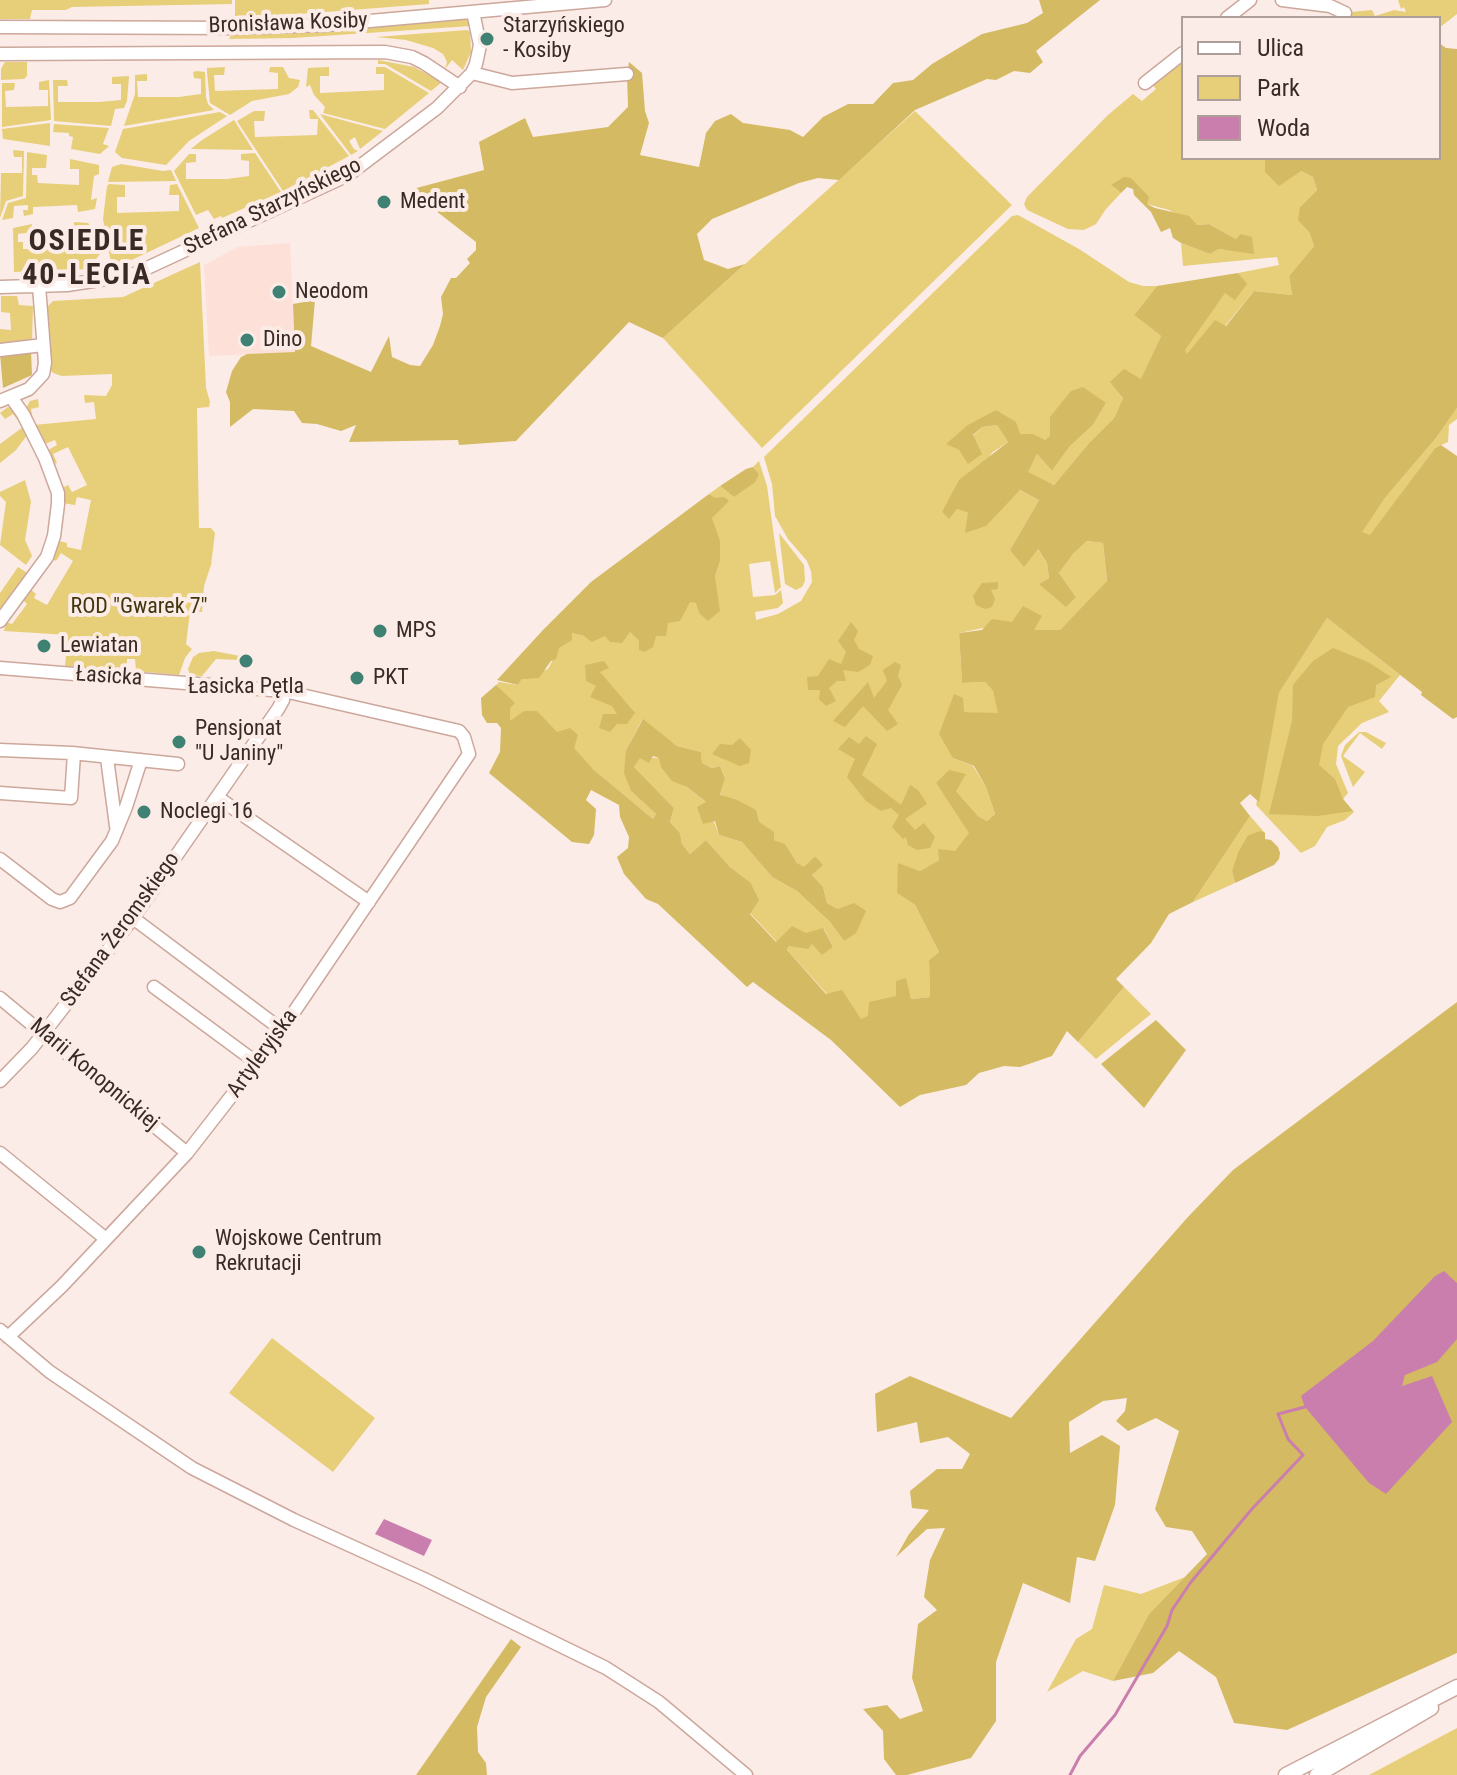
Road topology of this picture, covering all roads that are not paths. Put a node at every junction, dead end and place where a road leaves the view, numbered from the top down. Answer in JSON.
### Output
{"nodes":[{"id":1,"x":605,"y":0,"type":"edge"},
{"id":2,"x":1250,"y":0,"type":"edge"},
{"id":3,"x":1282,"y":0,"type":"edge"},
{"id":4,"x":576,"y":1,"type":"edge"},
{"id":5,"x":506,"y":4,"type":"edge"},
{"id":6,"x":473,"y":12,"type":"junction"},
{"id":7,"x":1345,"y":13,"type":"dead end"},
{"id":8,"x":1230,"y":16,"type":"edge"},
{"id":9,"x":0,"y":27,"type":"edge"},
{"id":10,"x":0,"y":54,"type":"edge"},
{"id":11,"x":1181,"y":55,"type":"edge"},
{"id":12,"x":472,"y":73,"type":"junction"},
{"id":13,"x":627,"y":74,"type":"dead end"},
{"id":14,"x":1145,"y":83,"type":"dead end"},
{"id":15,"x":460,"y":87,"type":"junction"},
{"id":16,"x":39,"y":286,"type":"junction"},
{"id":17,"x":0,"y":287,"type":"edge"},
{"id":18,"x":43,"y":345,"type":"junction"},
{"id":19,"x":0,"y":350,"type":"edge"},
{"id":20,"x":6,"y":399,"type":"edge"},
{"id":21,"x":0,"y":621,"type":"edge"},
{"id":22,"x":0,"y":668,"type":"edge"},
{"id":23,"x":284,"y":691,"type":"junction"},
{"id":24,"x":0,"y":750,"type":"edge"},
{"id":25,"x":74,"y":754,"type":"junction"},
{"id":26,"x":107,"y":758,"type":"junction"},
{"id":27,"x":141,"y":760,"type":"junction"},
{"id":28,"x":178,"y":764,"type":"dead end"},
{"id":29,"x":0,"y":793,"type":"edge"},
{"id":30,"x":217,"y":797,"type":"junction"},
{"id":31,"x":116,"y":826,"type":"junction"},
{"id":32,"x":0,"y":859,"type":"edge"},
{"id":33,"x":369,"y":902,"type":"junction"},
{"id":34,"x":133,"y":918,"type":"junction"},
{"id":35,"x":154,"y":987,"type":"dead end"},
{"id":36,"x":0,"y":998,"type":"edge"},
{"id":37,"x":282,"y":1030,"type":"junction"},
{"id":38,"x":44,"y":1033,"type":"junction"},
{"id":39,"x":257,"y":1063,"type":"junction"},
{"id":40,"x":0,"y":1081,"type":"edge"},
{"id":41,"x":0,"y":1153,"type":"edge"},
{"id":42,"x":187,"y":1153,"type":"junction"},
{"id":43,"x":106,"y":1239,"type":"junction"},
{"id":44,"x":4,"y":1333,"type":"edge"},
{"id":45,"x":1457,"y":1689,"type":"edge"},
{"id":46,"x":746,"y":1775,"type":"edge"},
{"id":47,"x":1286,"y":1775,"type":"edge"},
{"id":48,"x":1317,"y":1775,"type":"edge"}],
"edges":[{"from":1,"to":4,"type":"street","name":"Bronisława Kosiby"},
{"from":2,"to":8,"type":"street"},
{"from":3,"to":7,"type":"street"},
{"from":4,"to":5,"type":"street","name":"Bronisława Kosiby"},
{"from":5,"to":6,"type":"street","name":"Bronisława Kosiby"},
{"from":6,"to":9,"type":"street","name":"Bronisława Kosiby"},
{"from":6,"to":12,"type":"street"},
{"from":10,"to":15,"type":"street","name":"Bronisława Kosiby"},
{"from":11,"to":14,"type":"street"},
{"from":12,"to":13,"type":"street"},
{"from":12,"to":15,"type":"street","name":"Stefana Starzyńskiego"},
{"from":15,"to":16,"type":"street","name":"Stefana Starzyńskiego"},
{"from":16,"to":17,"type":"street","name":"Stefana Starzyńskiego"},
{"from":16,"to":18,"type":"street"},
{"from":18,"to":19,"type":"street"},
{"from":18,"to":20,"type":"street"},
{"from":20,"to":21,"type":"street"},
{"from":22,"to":23,"type":"street","name":"Łasicka"},
{"from":23,"to":30,"type":"street","name":"Stefana Żeromskiego"},
{"from":23,"to":33,"type":"street","name":"Artyleryjska"},
{"from":24,"to":25,"type":"street"},
{"from":25,"to":26,"type":"street"},
{"from":25,"to":29,"type":"street"},
{"from":26,"to":27,"type":"street"},
{"from":26,"to":31,"type":"street"},
{"from":27,"to":28,"type":"street"},
{"from":27,"to":31,"type":"street"},
{"from":30,"to":33,"type":"street"},
{"from":30,"to":34,"type":"street","name":"Stefana Żeromskiego"},
{"from":31,"to":32,"type":"street"},
{"from":33,"to":37,"type":"street","name":"Artyleryjska"},
{"from":34,"to":37,"type":"street"},
{"from":34,"to":38,"type":"street","name":"Stefana Żeromskiego"},
{"from":35,"to":39,"type":"street"},
{"from":36,"to":38,"type":"street","name":"Marii Konopnickiej"},
{"from":37,"to":39,"type":"street","name":"Artyleryjska"},
{"from":38,"to":40,"type":"street","name":"Stefana Żeromskiego"},
{"from":38,"to":42,"type":"street","name":"Marii Konopnickiej"},
{"from":39,"to":42,"type":"street","name":"Artyleryjska"},
{"from":41,"to":43,"type":"street"},
{"from":42,"to":43,"type":"street","name":"Artyleryjska"},
{"from":43,"to":44,"type":"street","name":"Artyleryjska"},
{"from":44,"to":46,"type":"street"},
{"from":45,"to":47,"type":"main road"},
{"from":45,"to":48,"type":"main road"}]}
